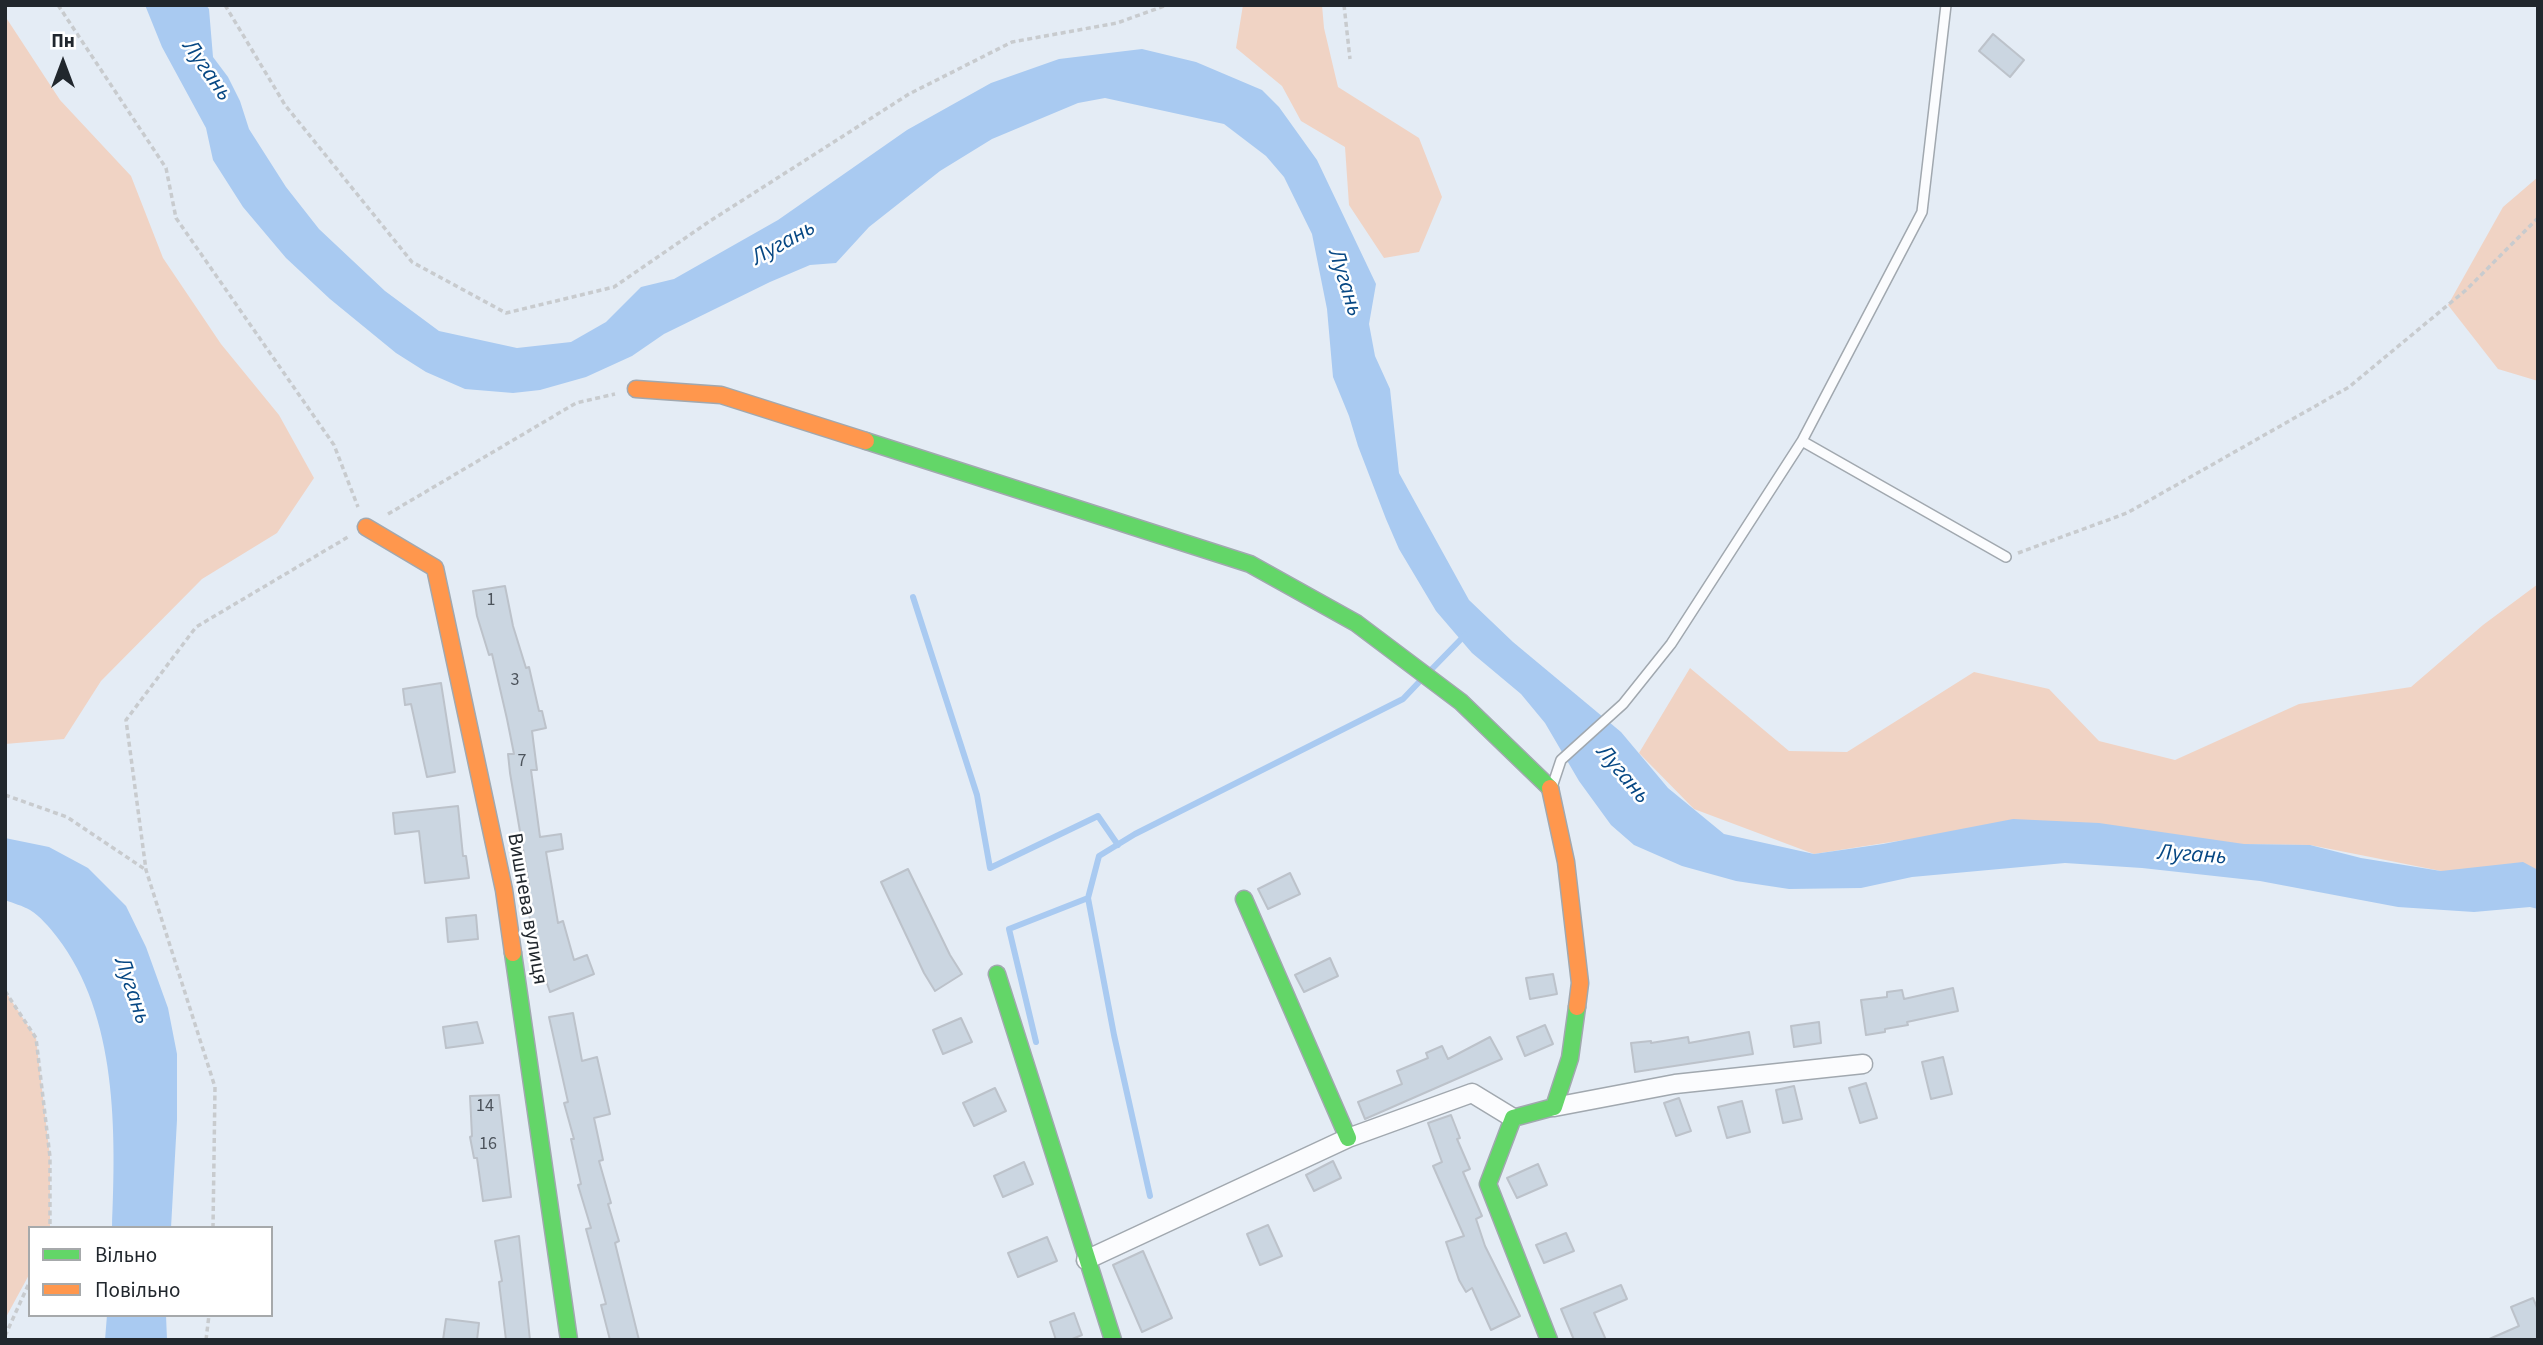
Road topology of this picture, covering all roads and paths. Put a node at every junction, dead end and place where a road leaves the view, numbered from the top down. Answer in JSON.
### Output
{"nodes":[{"id":1,"x":58,"y":5,"type":"edge"},
{"id":2,"x":225,"y":5,"type":"edge"},
{"id":3,"x":1167,"y":5,"type":"edge"},
{"id":4,"x":1344,"y":5,"type":"edge"},
{"id":5,"x":1947,"y":5,"type":"edge"},
{"id":6,"x":1350,"y":59,"type":"dead end"},
{"id":7,"x":2538,"y":218,"type":"edge"},
{"id":8,"x":636,"y":390,"type":"joint"},
{"id":9,"x":1802,"y":441,"type":"junction"},
{"id":10,"x":366,"y":527,"type":"junction"},
{"id":11,"x":2006,"y":557,"type":"joint"},
{"id":12,"x":1552,"y":789,"type":"junction"},
{"id":13,"x":5,"y":795,"type":"edge"},
{"id":14,"x":146,"y":870,"type":"junction"},
{"id":15,"x":1244,"y":899,"type":"dead end"},
{"id":16,"x":998,"y":974,"type":"dead end"},
{"id":17,"x":5,"y":991,"type":"edge"},
{"id":18,"x":1863,"y":1064,"type":"dead end"},
{"id":19,"x":1554,"y":1107,"type":"junction"},
{"id":20,"x":1513,"y":1118,"type":"junction"},
{"id":21,"x":1348,"y":1138,"type":"junction"},
{"id":22,"x":50,"y":1226,"type":"edge"},
{"id":23,"x":213,"y":1226,"type":"edge"},
{"id":24,"x":1086,"y":1260,"type":"junction"},
{"id":25,"x":28,"y":1285,"type":"edge"},
{"id":26,"x":209,"y":1317,"type":"edge"},
{"id":27,"x":5,"y":1336,"type":"edge"},
{"id":28,"x":206,"y":1340,"type":"edge"},
{"id":29,"x":569,"y":1340,"type":"edge"},
{"id":30,"x":1113,"y":1340,"type":"edge"},
{"id":31,"x":1549,"y":1340,"type":"edge"}],
"edges":[{"from":1,"to":10,"type":"path"},
{"from":2,"to":3,"type":"path"},
{"from":4,"to":6,"type":"path"},
{"from":5,"to":9,"type":"lane"},
{"from":7,"to":11,"type":"path"},
{"from":8,"to":10,"type":"path"},
{"from":8,"to":12,"type":"street"},
{"from":9,"to":11,"type":"lane"},
{"from":9,"to":12,"type":"lane"},
{"from":10,"to":14,"type":"path"},
{"from":10,"to":29,"type":"street","name":"Вишнева вулиця"},
{"from":12,"to":19,"type":"street"},
{"from":13,"to":14,"type":"path"},
{"from":14,"to":23,"type":"path"},
{"from":15,"to":21,"type":"street"},
{"from":16,"to":24,"type":"street"},
{"from":17,"to":22,"type":"path"},
{"from":18,"to":19,"type":"street"},
{"from":19,"to":20,"type":"street"},
{"from":20,"to":21,"type":"street"},
{"from":20,"to":31,"type":"street"},
{"from":21,"to":24,"type":"street"},
{"from":24,"to":30,"type":"street"},
{"from":25,"to":27,"type":"path"},
{"from":26,"to":28,"type":"path"}]}
